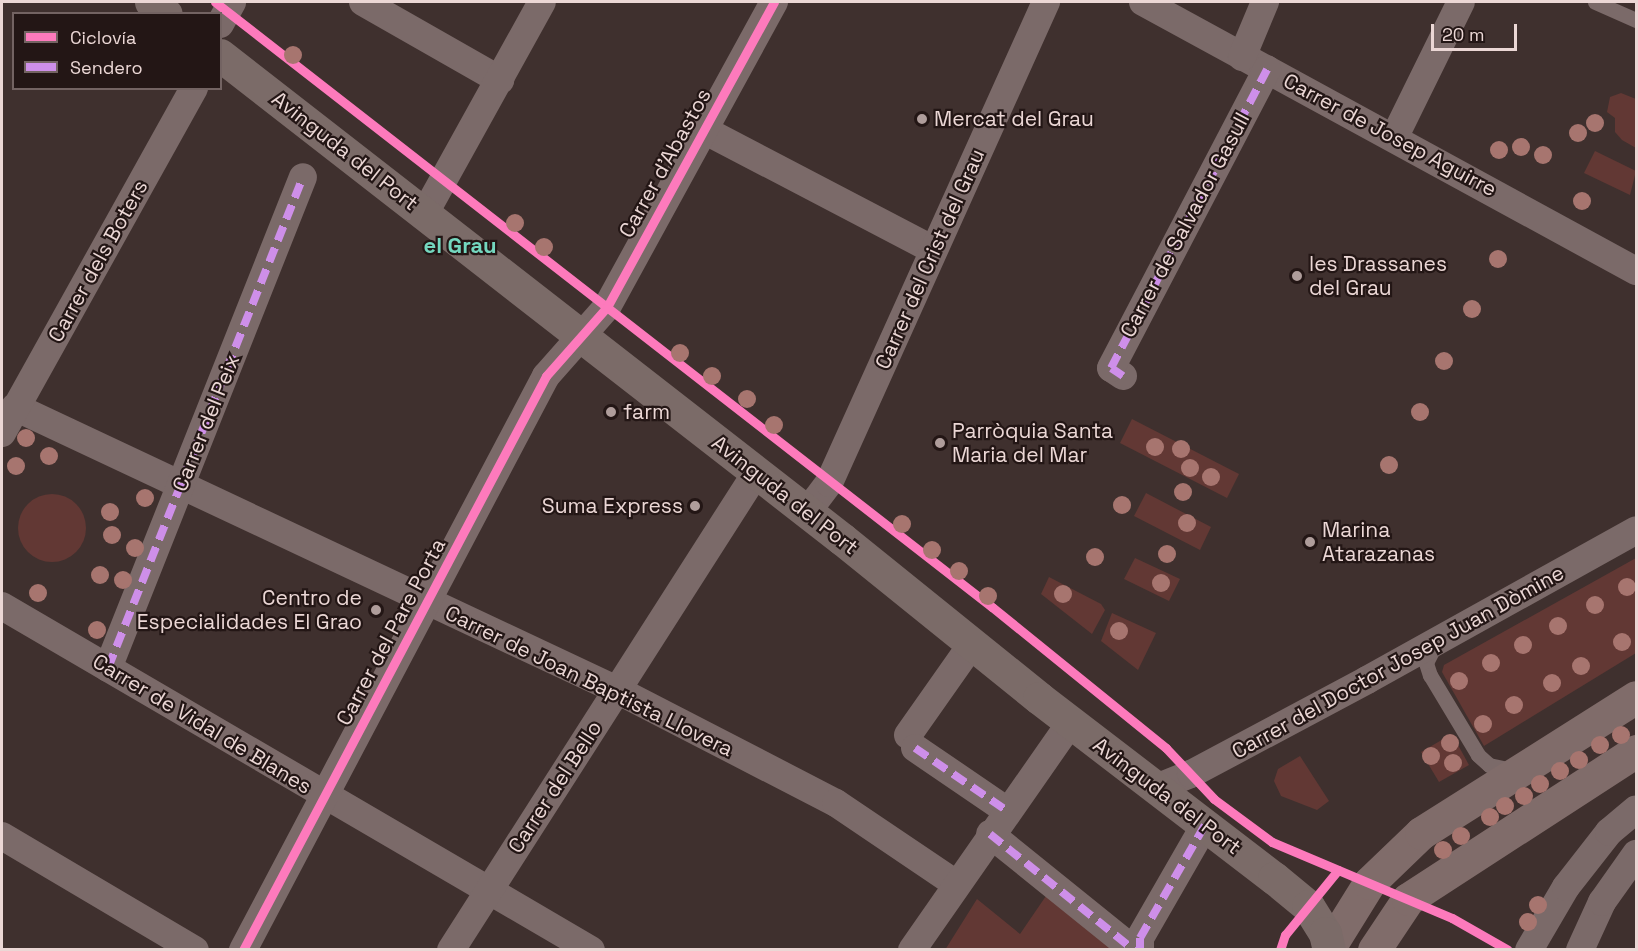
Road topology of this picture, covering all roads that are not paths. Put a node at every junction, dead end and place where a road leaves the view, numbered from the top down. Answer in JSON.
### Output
{"nodes":[{"id":1,"x":151,"y":2,"type":"edge"},
{"id":2,"x":232,"y":2,"type":"edge"},
{"id":3,"x":363,"y":2,"type":"edge"},
{"id":4,"x":542,"y":2,"type":"edge"},
{"id":5,"x":774,"y":2,"type":"edge"},
{"id":6,"x":1046,"y":2,"type":"edge"},
{"id":7,"x":1143,"y":2,"type":"edge"},
{"id":8,"x":1265,"y":2,"type":"edge"},
{"id":9,"x":1461,"y":2,"type":"edge"},
{"id":10,"x":1595,"y":2,"type":"edge"},
{"id":11,"x":164,"y":12,"type":"edge"},
{"id":12,"x":222,"y":20,"type":"edge"},
{"id":13,"x":1636,"y":20,"type":"edge"},
{"id":14,"x":222,"y":57,"type":"edge"},
{"id":15,"x":1255,"y":63,"type":"junction"},
{"id":16,"x":500,"y":80,"type":"junction"},
{"id":17,"x":193,"y":90,"type":"edge"},
{"id":18,"x":704,"y":130,"type":"junction"},
{"id":19,"x":1395,"y":136,"type":"junction"},
{"id":20,"x":303,"y":177,"type":"dead end"},
{"id":21,"x":424,"y":213,"type":"junction"},
{"id":22,"x":934,"y":250,"type":"junction"},
{"id":23,"x":1636,"y":271,"type":"edge"},
{"id":24,"x":582,"y":339,"type":"junction"},
{"id":25,"x":1124,"y":376,"type":"dead end"},
{"id":26,"x":15,"y":407,"type":"junction"},
{"id":27,"x":2,"y":433,"type":"edge"},
{"id":28,"x":756,"y":473,"type":"junction"},
{"id":29,"x":181,"y":484,"type":"junction"},
{"id":30,"x":807,"y":512,"type":"junction"},
{"id":31,"x":1636,"y":530,"type":"edge"},
{"id":32,"x":427,"y":604,"type":"junction"},
{"id":33,"x":2,"y":606,"type":"edge"},
{"id":34,"x":1437,"y":643,"type":"junction"},
{"id":35,"x":972,"y":644,"type":"junction"},
{"id":36,"x":108,"y":668,"type":"junction"},
{"id":37,"x":617,"y":690,"type":"junction"},
{"id":38,"x":1636,"y":696,"type":"edge"},
{"id":39,"x":1071,"y":722,"type":"junction"},
{"id":40,"x":1636,"y":751,"type":"edge"},
{"id":41,"x":1515,"y":770,"type":"junction"},
{"id":42,"x":1156,"y":788,"type":"junction"},
{"id":43,"x":324,"y":797,"type":"junction"},
{"id":44,"x":1636,"y":809,"type":"edge"},
{"id":45,"x":1006,"y":810,"type":"junction"},
{"id":46,"x":1205,"y":825,"type":"junction"},
{"id":47,"x":990,"y":834,"type":"junction"},
{"id":48,"x":2,"y":836,"type":"edge"},
{"id":49,"x":1636,"y":854,"type":"edge"},
{"id":50,"x":956,"y":884,"type":"junction"},
{"id":51,"x":490,"y":890,"type":"junction"},
{"id":52,"x":1396,"y":912,"type":"junction"},
{"id":53,"x":1334,"y":942,"type":"edge"},
{"id":54,"x":195,"y":950,"type":"edge"},
{"id":55,"x":243,"y":950,"type":"edge"},
{"id":56,"x":451,"y":950,"type":"edge"},
{"id":57,"x":591,"y":950,"type":"edge"},
{"id":58,"x":912,"y":950,"type":"edge"},
{"id":59,"x":1134,"y":950,"type":"edge"},
{"id":60,"x":1140,"y":950,"type":"edge"},
{"id":61,"x":1374,"y":950,"type":"edge"},
{"id":62,"x":1528,"y":950,"type":"edge"},
{"id":63,"x":1580,"y":950,"type":"edge"}],
"edges":[{"from":1,"to":11,"type":"main road"},
{"from":2,"to":12,"type":"street"},
{"from":3,"to":16,"type":"street"},
{"from":4,"to":16,"type":"street"},
{"from":5,"to":18,"type":"street","name":"Carrer d'Abastos"},
{"from":6,"to":22,"type":"street","name":"Carrer del Crist del Grau"},
{"from":7,"to":15,"type":"street","name":"Carrer de Josep Aguirre"},
{"from":8,"to":15,"type":"street"},
{"from":9,"to":19,"type":"street"},
{"from":10,"to":13,"type":"lane"},
{"from":14,"to":21,"type":"main road","name":"Avinguda del Port"},
{"from":15,"to":19,"type":"street","name":"Carrer de Josep Aguirre"},
{"from":15,"to":25,"type":"street","name":"Carrer de Salvador Gasull"},
{"from":16,"to":21,"type":"street"},
{"from":17,"to":26,"type":"street","name":"Carrer dels Boters"},
{"from":18,"to":22,"type":"street"},
{"from":18,"to":24,"type":"street","name":"Carrer d'Abastos"},
{"from":19,"to":23,"type":"street","name":"Carrer de Josep Aguirre"},
{"from":20,"to":29,"type":"street","name":"Carrer del Peix"},
{"from":21,"to":24,"type":"main road","name":"Avinguda del Port"},
{"from":22,"to":30,"type":"street","name":"Carrer del Crist del Grau"},
{"from":24,"to":28,"type":"main road","name":"Avinguda del Port"},
{"from":24,"to":32,"type":"street","name":"Carrer del Pare Porta"},
{"from":26,"to":27,"type":"street","name":"Carrer dels Boters"},
{"from":26,"to":29,"type":"street","name":"Carrer de Joan Baptista Llovera"},
{"from":28,"to":30,"type":"main road","name":"Avinguda del Port"},
{"from":28,"to":37,"type":"street","name":"Carrer del Bello"},
{"from":29,"to":32,"type":"street","name":"Carrer de Joan Baptista Llovera"},
{"from":29,"to":36,"type":"street","name":"Carrer del Peix"},
{"from":30,"to":35,"type":"main road","name":"Avinguda del Port"},
{"from":31,"to":34,"type":"street","name":"Carrer del Doctor Josep Juan Dòmine"},
{"from":32,"to":37,"type":"street","name":"Carrer de Joan Baptista Llovera"},
{"from":32,"to":43,"type":"street","name":"Carrer del Pare Porta"},
{"from":33,"to":36,"type":"street","name":"Carrer de Vidal de Blanes"},
{"from":34,"to":41,"type":"lane"},
{"from":34,"to":42,"type":"street","name":"Carrer del Doctor Josep Juan Dòmine"},
{"from":35,"to":39,"type":"main road","name":"Avinguda del Port"},
{"from":35,"to":45,"type":"street"},
{"from":36,"to":43,"type":"street","name":"Carrer de Vidal de Blanes"},
{"from":37,"to":50,"type":"street","name":"Carrer de Joan Baptista Llovera"},
{"from":37,"to":51,"type":"street","name":"Carrer del Bello"},
{"from":38,"to":41,"type":"main road"},
{"from":39,"to":42,"type":"main road","name":"Avinguda del Port"},
{"from":39,"to":45,"type":"street"},
{"from":40,"to":52,"type":"main road"},
{"from":41,"to":53,"type":"main road"},
{"from":42,"to":46,"type":"main road","name":"Avinguda del Port"},
{"from":43,"to":51,"type":"street","name":"Carrer de Vidal de Blanes"},
{"from":43,"to":55,"type":"street","name":"Carrer del Pare Porta"},
{"from":44,"to":62,"type":"street"},
{"from":45,"to":47,"type":"street"},
{"from":46,"to":53,"type":"main road","name":"Avinguda del Port"},
{"from":46,"to":60,"type":"street"},
{"from":47,"to":50,"type":"street"},
{"from":47,"to":59,"type":"street"},
{"from":48,"to":54,"type":"street"},
{"from":49,"to":63,"type":"street"},
{"from":50,"to":58,"type":"street"},
{"from":51,"to":56,"type":"street","name":"Carrer del Bello"},
{"from":51,"to":57,"type":"street","name":"Carrer de Vidal de Blanes"},
{"from":52,"to":53,"type":"main road"},
{"from":52,"to":61,"type":"main road"}]}
